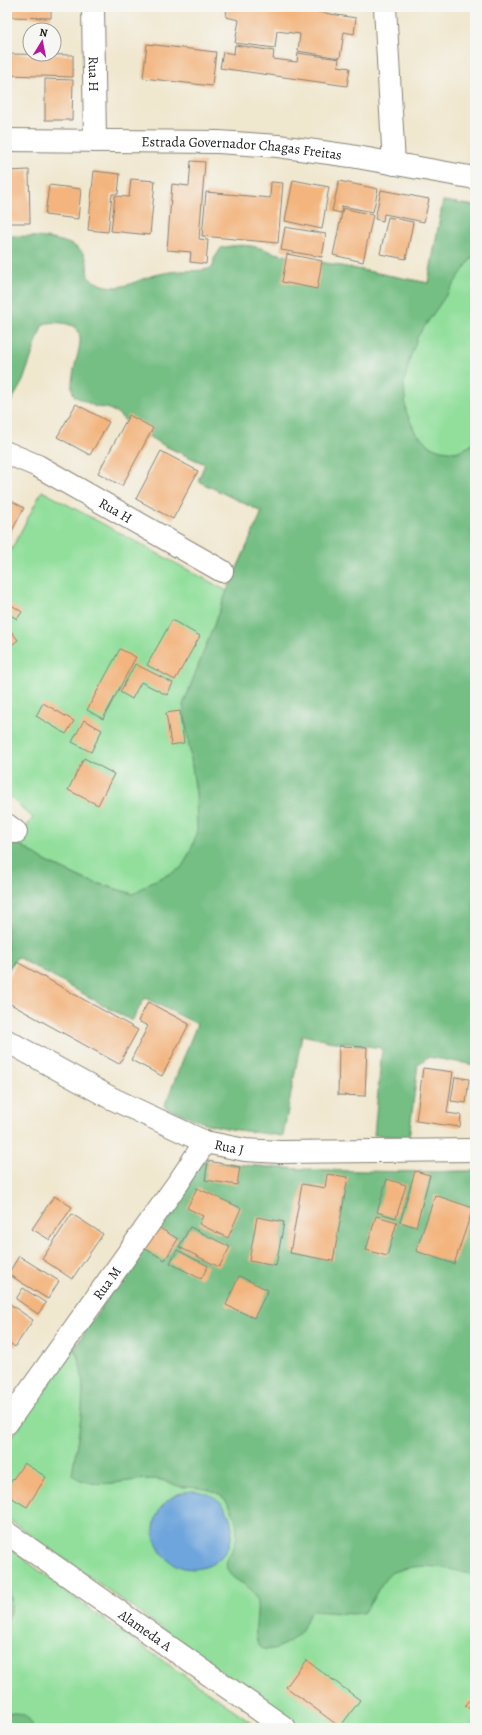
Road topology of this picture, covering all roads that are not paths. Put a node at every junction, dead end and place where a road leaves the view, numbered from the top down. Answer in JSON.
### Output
{"nodes":[{"id":1,"x":93,"y":7,"type":"edge"},
{"id":2,"x":384,"y":7,"type":"edge"},
{"id":3,"x":7,"y":140,"type":"edge"},
{"id":4,"x":95,"y":140,"type":"junction"},
{"id":5,"x":394,"y":164,"type":"junction"},
{"id":6,"x":475,"y":178,"type":"edge"},
{"id":7,"x":7,"y":453,"type":"edge"},
{"id":8,"x":222,"y":571,"type":"dead end"},
{"id":9,"x":7,"y":1041,"type":"edge"},
{"id":10,"x":205,"y":1142,"type":"junction"},
{"id":11,"x":475,"y":1150,"type":"edge"},
{"id":12,"x":7,"y":1423,"type":"edge"},
{"id":13,"x":7,"y":1533,"type":"edge"},
{"id":14,"x":284,"y":1728,"type":"edge"}],
"edges":[{"from":1,"to":4,"type":"street","name":"Rua H"},
{"from":2,"to":5,"type":"street"},
{"from":3,"to":4,"type":"street","name":"Estrada Governador Chagas Freitas"},
{"from":4,"to":5,"type":"street","name":"Estrada Governador Chagas Freitas"},
{"from":5,"to":6,"type":"street","name":"Estrada Governador Chagas Freitas"},
{"from":7,"to":8,"type":"street","name":"Rua H"},
{"from":9,"to":10,"type":"street","name":"Rua J"},
{"from":10,"to":11,"type":"street","name":"Rua J"},
{"from":10,"to":12,"type":"street","name":"Rua M"},
{"from":13,"to":14,"type":"street","name":"Alameda A"}]}
